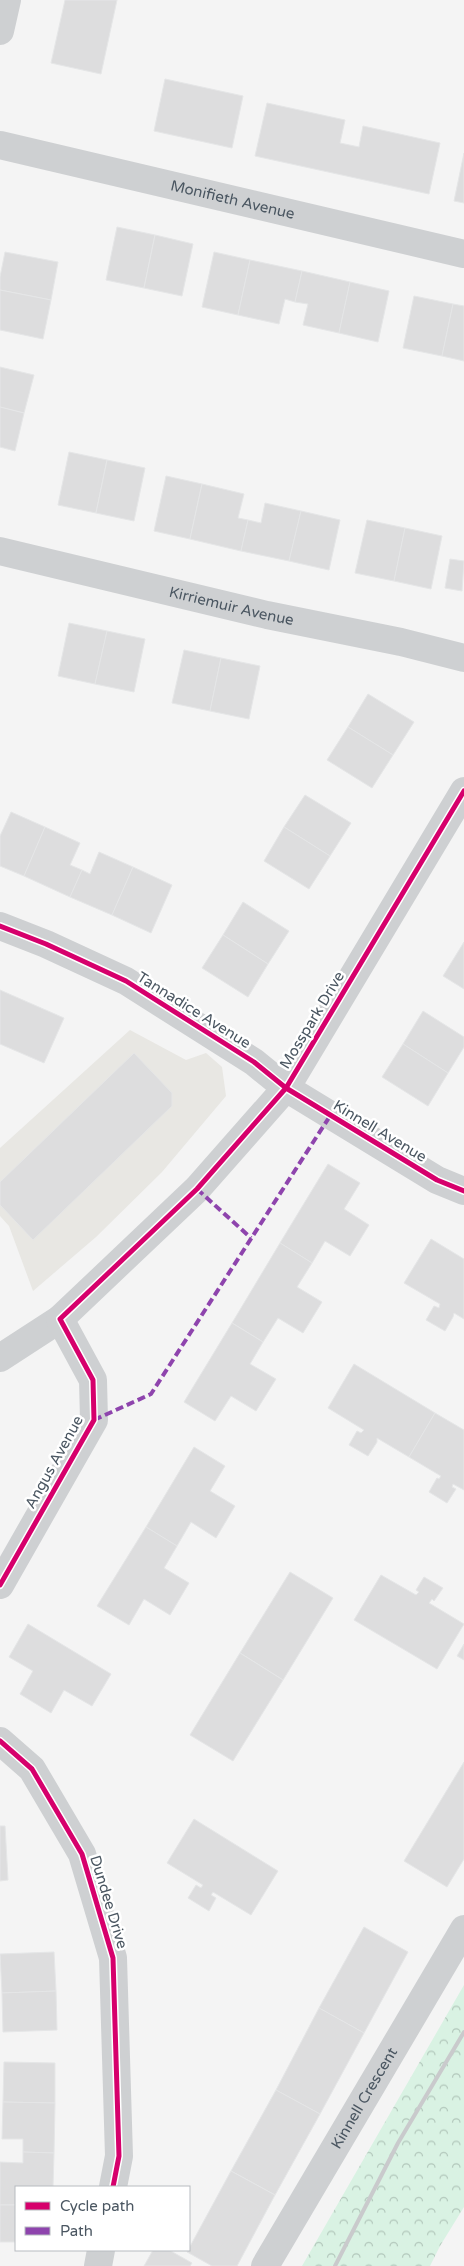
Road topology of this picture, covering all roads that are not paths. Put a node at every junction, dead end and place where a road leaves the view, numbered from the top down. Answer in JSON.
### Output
{"nodes":[{"id":1,"x":7,"y":0,"type":"edge"},
{"id":2,"x":0,"y":31,"type":"edge"},
{"id":3,"x":0,"y":145,"type":"edge"},
{"id":4,"x":464,"y":254,"type":"edge"},
{"id":5,"x":0,"y":550,"type":"edge"},
{"id":6,"x":464,"y":658,"type":"edge"},
{"id":7,"x":464,"y":791,"type":"edge"},
{"id":8,"x":0,"y":926,"type":"edge"},
{"id":9,"x":286,"y":1088,"type":"junction"},
{"id":10,"x":464,"y":1191,"type":"edge"},
{"id":11,"x":60,"y":1319,"type":"junction"},
{"id":12,"x":0,"y":1358,"type":"edge"},
{"id":13,"x":0,"y":1585,"type":"edge"},
{"id":14,"x":0,"y":1742,"type":"edge"},
{"id":15,"x":464,"y":1929,"type":"edge"},
{"id":16,"x":113,"y":2186,"type":"edge"},
{"id":17,"x":101,"y":2251,"type":"edge"},
{"id":18,"x":98,"y":2266,"type":"edge"},
{"id":19,"x":265,"y":2266,"type":"edge"}],
"edges":[{"from":1,"to":2,"type":"street"},
{"from":3,"to":4,"type":"street","name":"Monifieth Avenue"},
{"from":5,"to":6,"type":"street","name":"Kirriemuir Avenue"},
{"from":7,"to":9,"type":"street","name":"Mosspark Drive"},
{"from":8,"to":9,"type":"street","name":"Tannadice Avenue"},
{"from":9,"to":10,"type":"street","name":"Kinnell Avenue"},
{"from":9,"to":11,"type":"street","name":"Mosspark Drive"},
{"from":11,"to":12,"type":"street","name":"Mosspark Drive"},
{"from":11,"to":13,"type":"street","name":"Angus Avenue"},
{"from":14,"to":16,"type":"street","name":"Dundee Drive"},
{"from":15,"to":19,"type":"street","name":"Kinnell Crescent"},
{"from":17,"to":18,"type":"street"}]}
